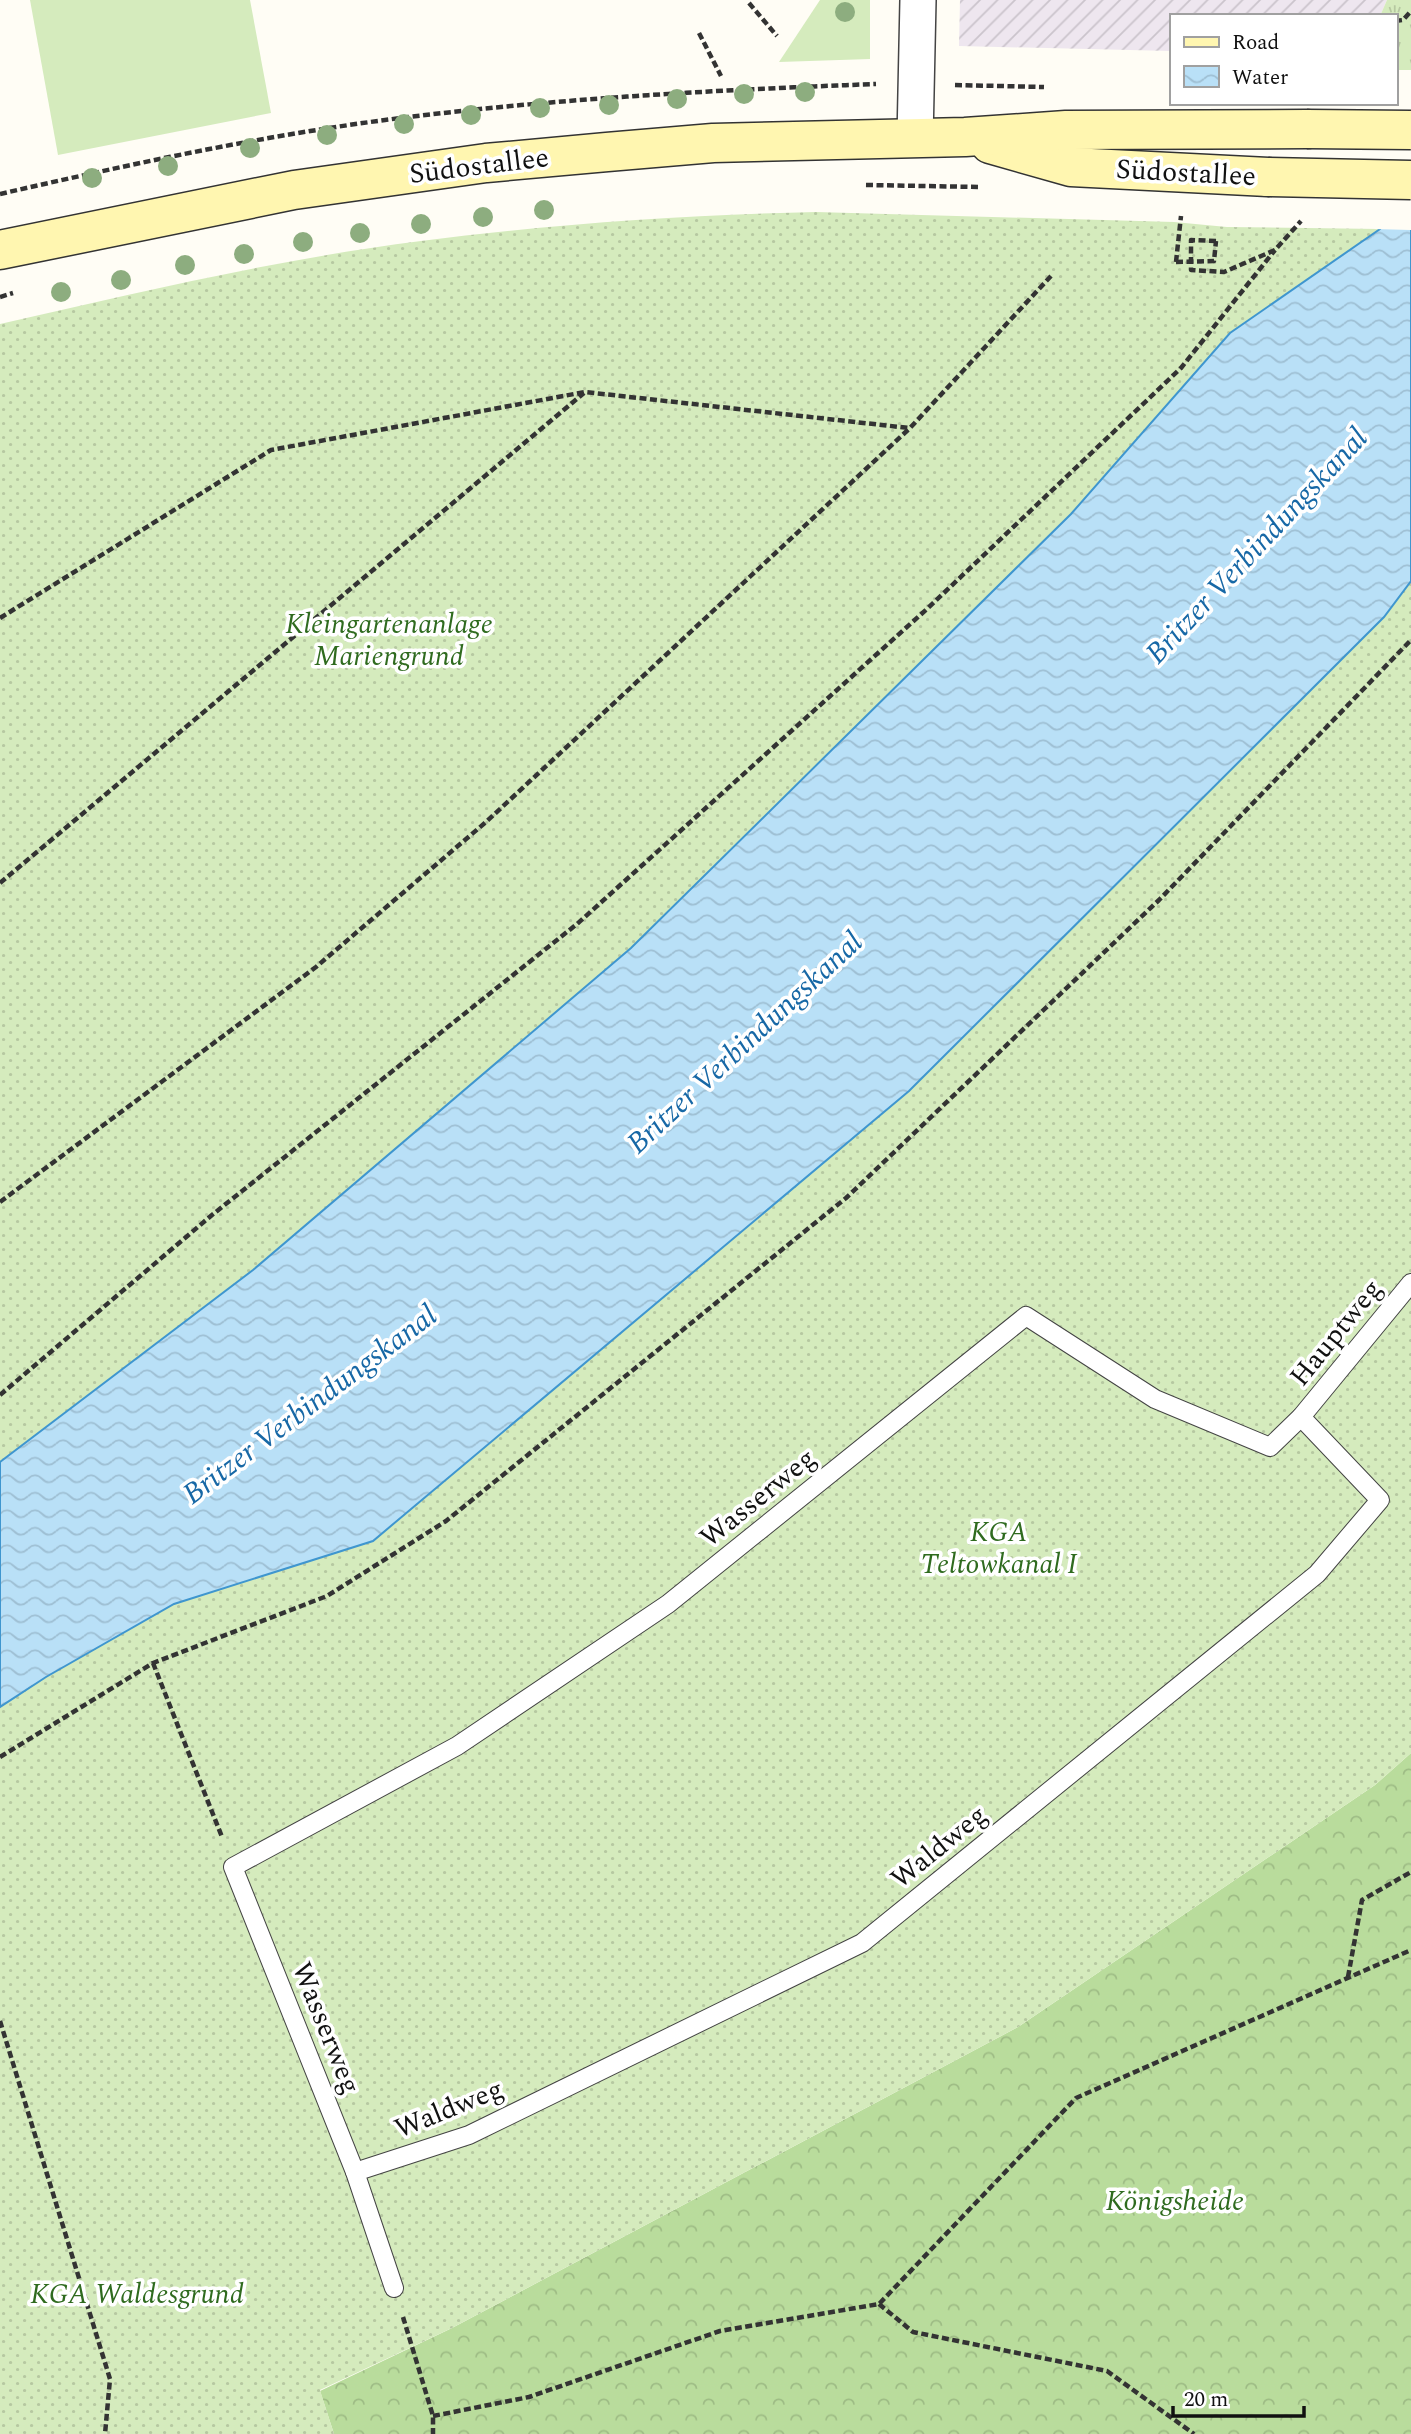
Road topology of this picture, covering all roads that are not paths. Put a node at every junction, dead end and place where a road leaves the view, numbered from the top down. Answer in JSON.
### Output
{"nodes":[{"id":1,"x":918,"y":0,"type":"edge"},
{"id":2,"x":1411,"y":130,"type":"edge"},
{"id":3,"x":965,"y":137,"type":"junction"},
{"id":4,"x":915,"y":139,"type":"junction"},
{"id":5,"x":1411,"y":180,"type":"edge"},
{"id":6,"x":0,"y":250,"type":"edge"},
{"id":7,"x":1411,"y":1283,"type":"edge"},
{"id":8,"x":1301,"y":1417,"type":"junction"},
{"id":9,"x":355,"y":2172,"type":"junction"},
{"id":10,"x":394,"y":2288,"type":"road end"}],
"edges":[{"from":1,"to":4,"type":"street"},
{"from":2,"to":3,"type":"main road","name":"Südostallee","bridge":true},
{"from":3,"to":4,"type":"main road","name":"Südostallee"},
{"from":3,"to":5,"type":"main road","name":"Südostallee","bridge":true},
{"from":4,"to":6,"type":"main road","name":"Südostallee"},
{"from":7,"to":8,"type":"lane","name":"Hauptweg"},
{"from":8,"to":9,"type":"lane","name":"Waldweg"},
{"from":8,"to":9,"type":"lane","name":"Wasserweg"},
{"from":9,"to":10,"type":"lane","name":"Wasserweg"}]}
